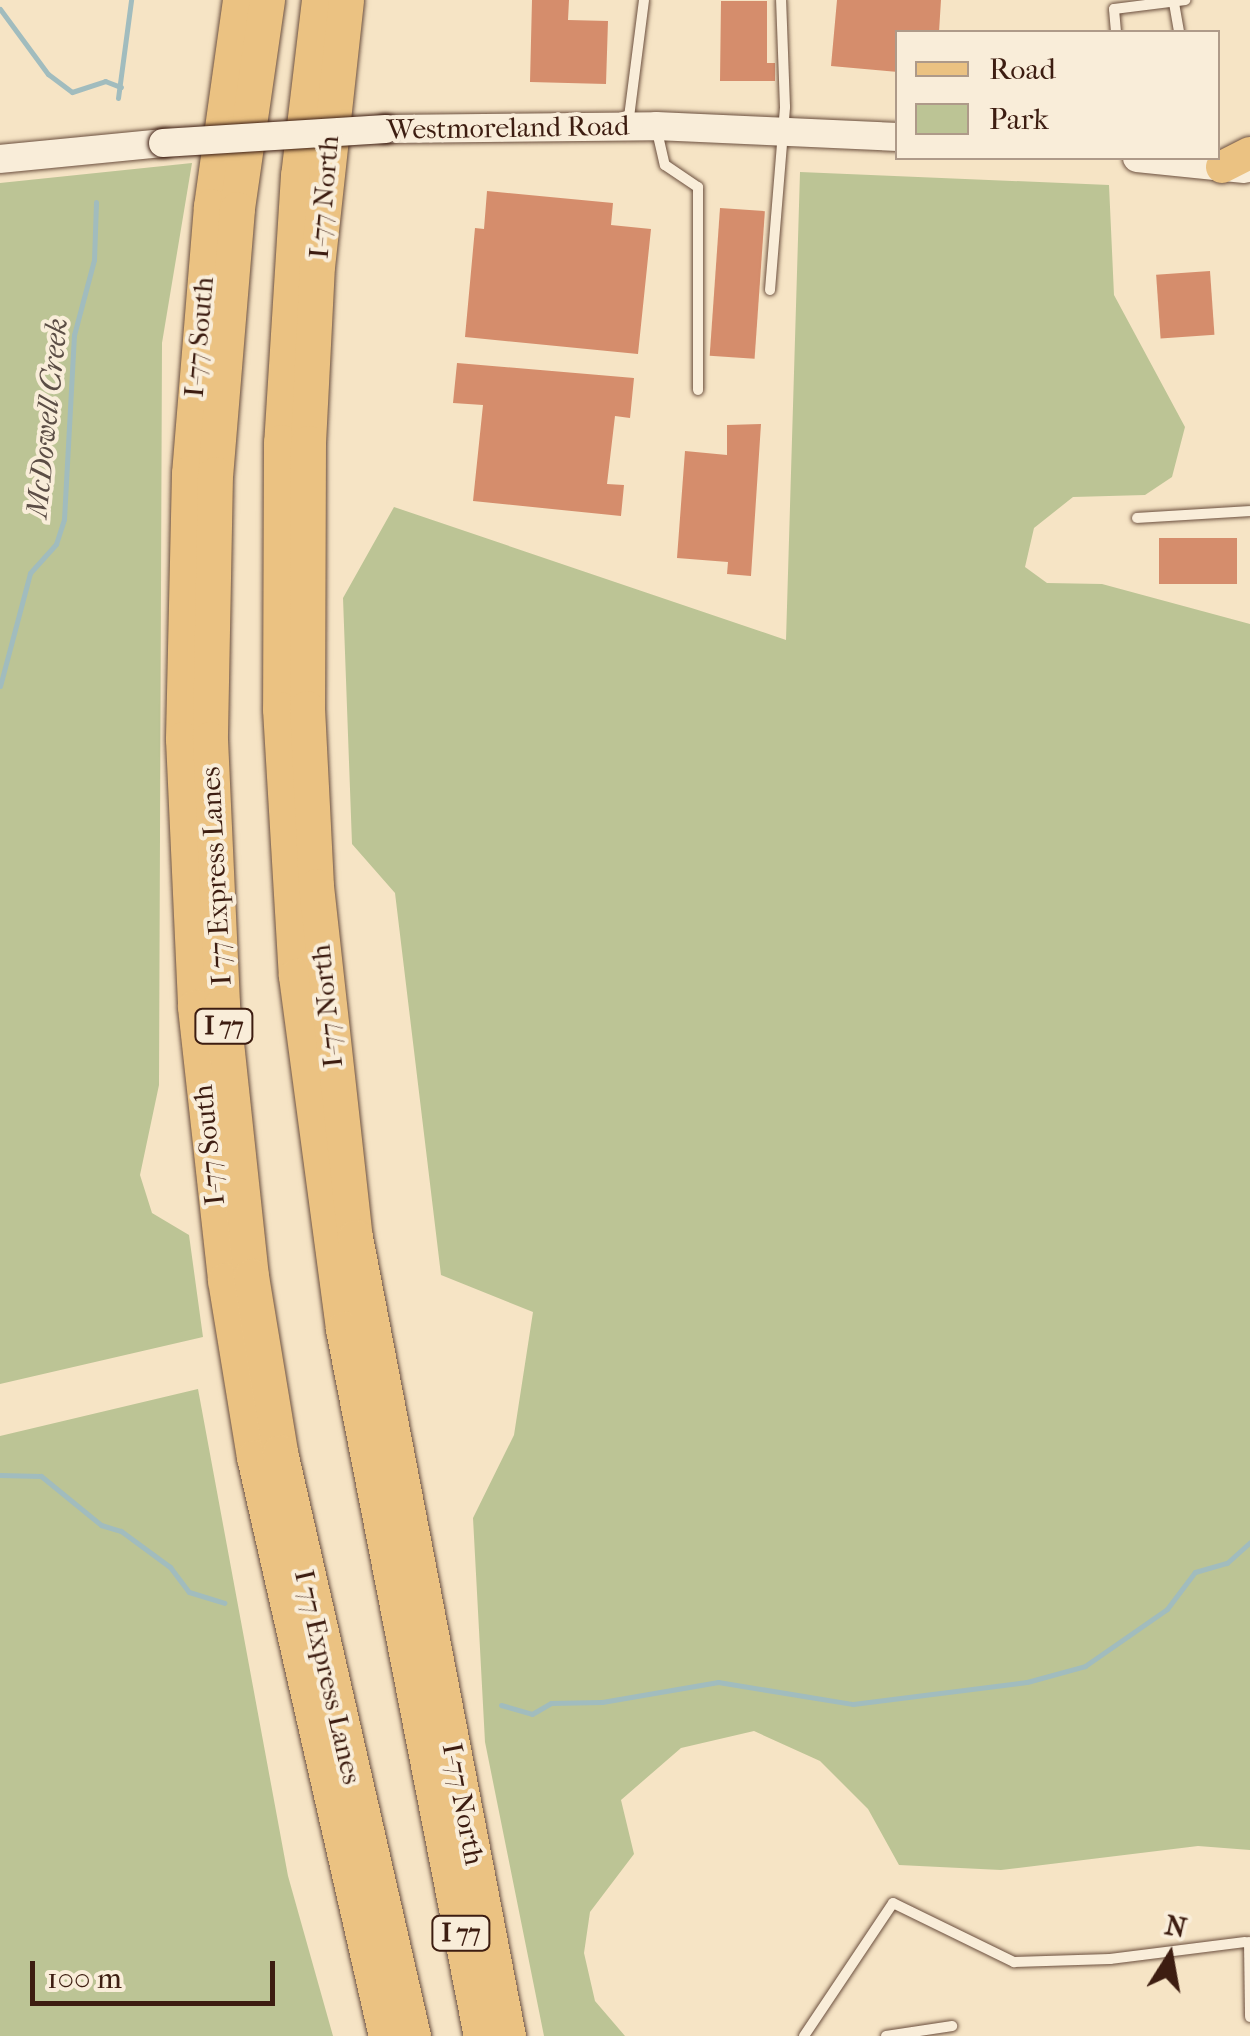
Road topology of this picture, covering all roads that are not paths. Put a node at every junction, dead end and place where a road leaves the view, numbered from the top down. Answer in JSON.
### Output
{"nodes":[{"id":1,"x":240,"y":0,"type":"edge"},
{"id":2,"x":267,"y":0,"type":"edge"},
{"id":3,"x":319,"y":0,"type":"edge"},
{"id":4,"x":346,"y":0,"type":"edge"},
{"id":5,"x":644,"y":0,"type":"edge"},
{"id":6,"x":781,"y":0,"type":"edge"},
{"id":7,"x":1180,"y":2,"type":"edge"},
{"id":8,"x":1116,"y":30,"type":"edge"},
{"id":9,"x":1178,"y":30,"type":"edge"},
{"id":10,"x":642,"y":126,"type":"junction"},
{"id":11,"x":782,"y":130,"type":"junction"},
{"id":12,"x":895,"y":137,"type":"edge"},
{"id":13,"x":0,"y":159,"type":"edge"},
{"id":14,"x":1179,"y":160,"type":"edge"},
{"id":15,"x":1241,"y":163,"type":"edge"},
{"id":16,"x":770,"y":290,"type":"dead end"},
{"id":17,"x":698,"y":390,"type":"dead end"},
{"id":18,"x":1250,"y":511,"type":"edge"},
{"id":19,"x":1137,"y":518,"type":"dead end"},
{"id":20,"x":441,"y":1829,"type":"junction"},
{"id":21,"x":1248,"y":1942,"type":"edge"},
{"id":22,"x":501,"y":1998,"type":"junction"},
{"id":23,"x":1250,"y":2016,"type":"edge"},
{"id":24,"x":952,"y":2026,"type":"dead end"},
{"id":25,"x":386,"y":2036,"type":"edge"},
{"id":26,"x":413,"y":2036,"type":"edge"},
{"id":27,"x":481,"y":2036,"type":"edge"},
{"id":28,"x":508,"y":2036,"type":"edge"},
{"id":29,"x":804,"y":2036,"type":"edge"},
{"id":30,"x":886,"y":2036,"type":"edge"}],
"edges":[{"from":1,"to":25,"type":"highway","name":"I-77 South","number":"I 77"},
{"from":2,"to":26,"type":"highway","name":"I 77 Express Lanes","number":"I 77"},
{"from":3,"to":20,"type":"highway","number":"I 77"},
{"from":4,"to":22,"type":"highway","name":"I-77 North","number":"I 77"},
{"from":5,"to":10,"type":"lane"},
{"from":6,"to":11,"type":"lane"},
{"from":7,"to":8,"type":"lane"},
{"from":7,"to":9,"type":"lane"},
{"from":10,"to":11,"type":"street","name":"Westmoreland Road"},
{"from":10,"to":13,"type":"street","name":"Westmoreland Road","bridge":true},
{"from":10,"to":17,"type":"lane"},
{"from":11,"to":12,"type":"street","name":"Westmoreland Road"},
{"from":11,"to":16,"type":"lane"},
{"from":14,"to":15,"type":"street"},
{"from":18,"to":19,"type":"lane"},
{"from":20,"to":22,"type":"highway"},
{"from":20,"to":27,"type":"highway","number":"I 77"},
{"from":21,"to":23,"type":"lane"},
{"from":21,"to":29,"type":"lane"},
{"from":22,"to":28,"type":"highway","number":"I 77"},
{"from":24,"to":30,"type":"lane"}]}
